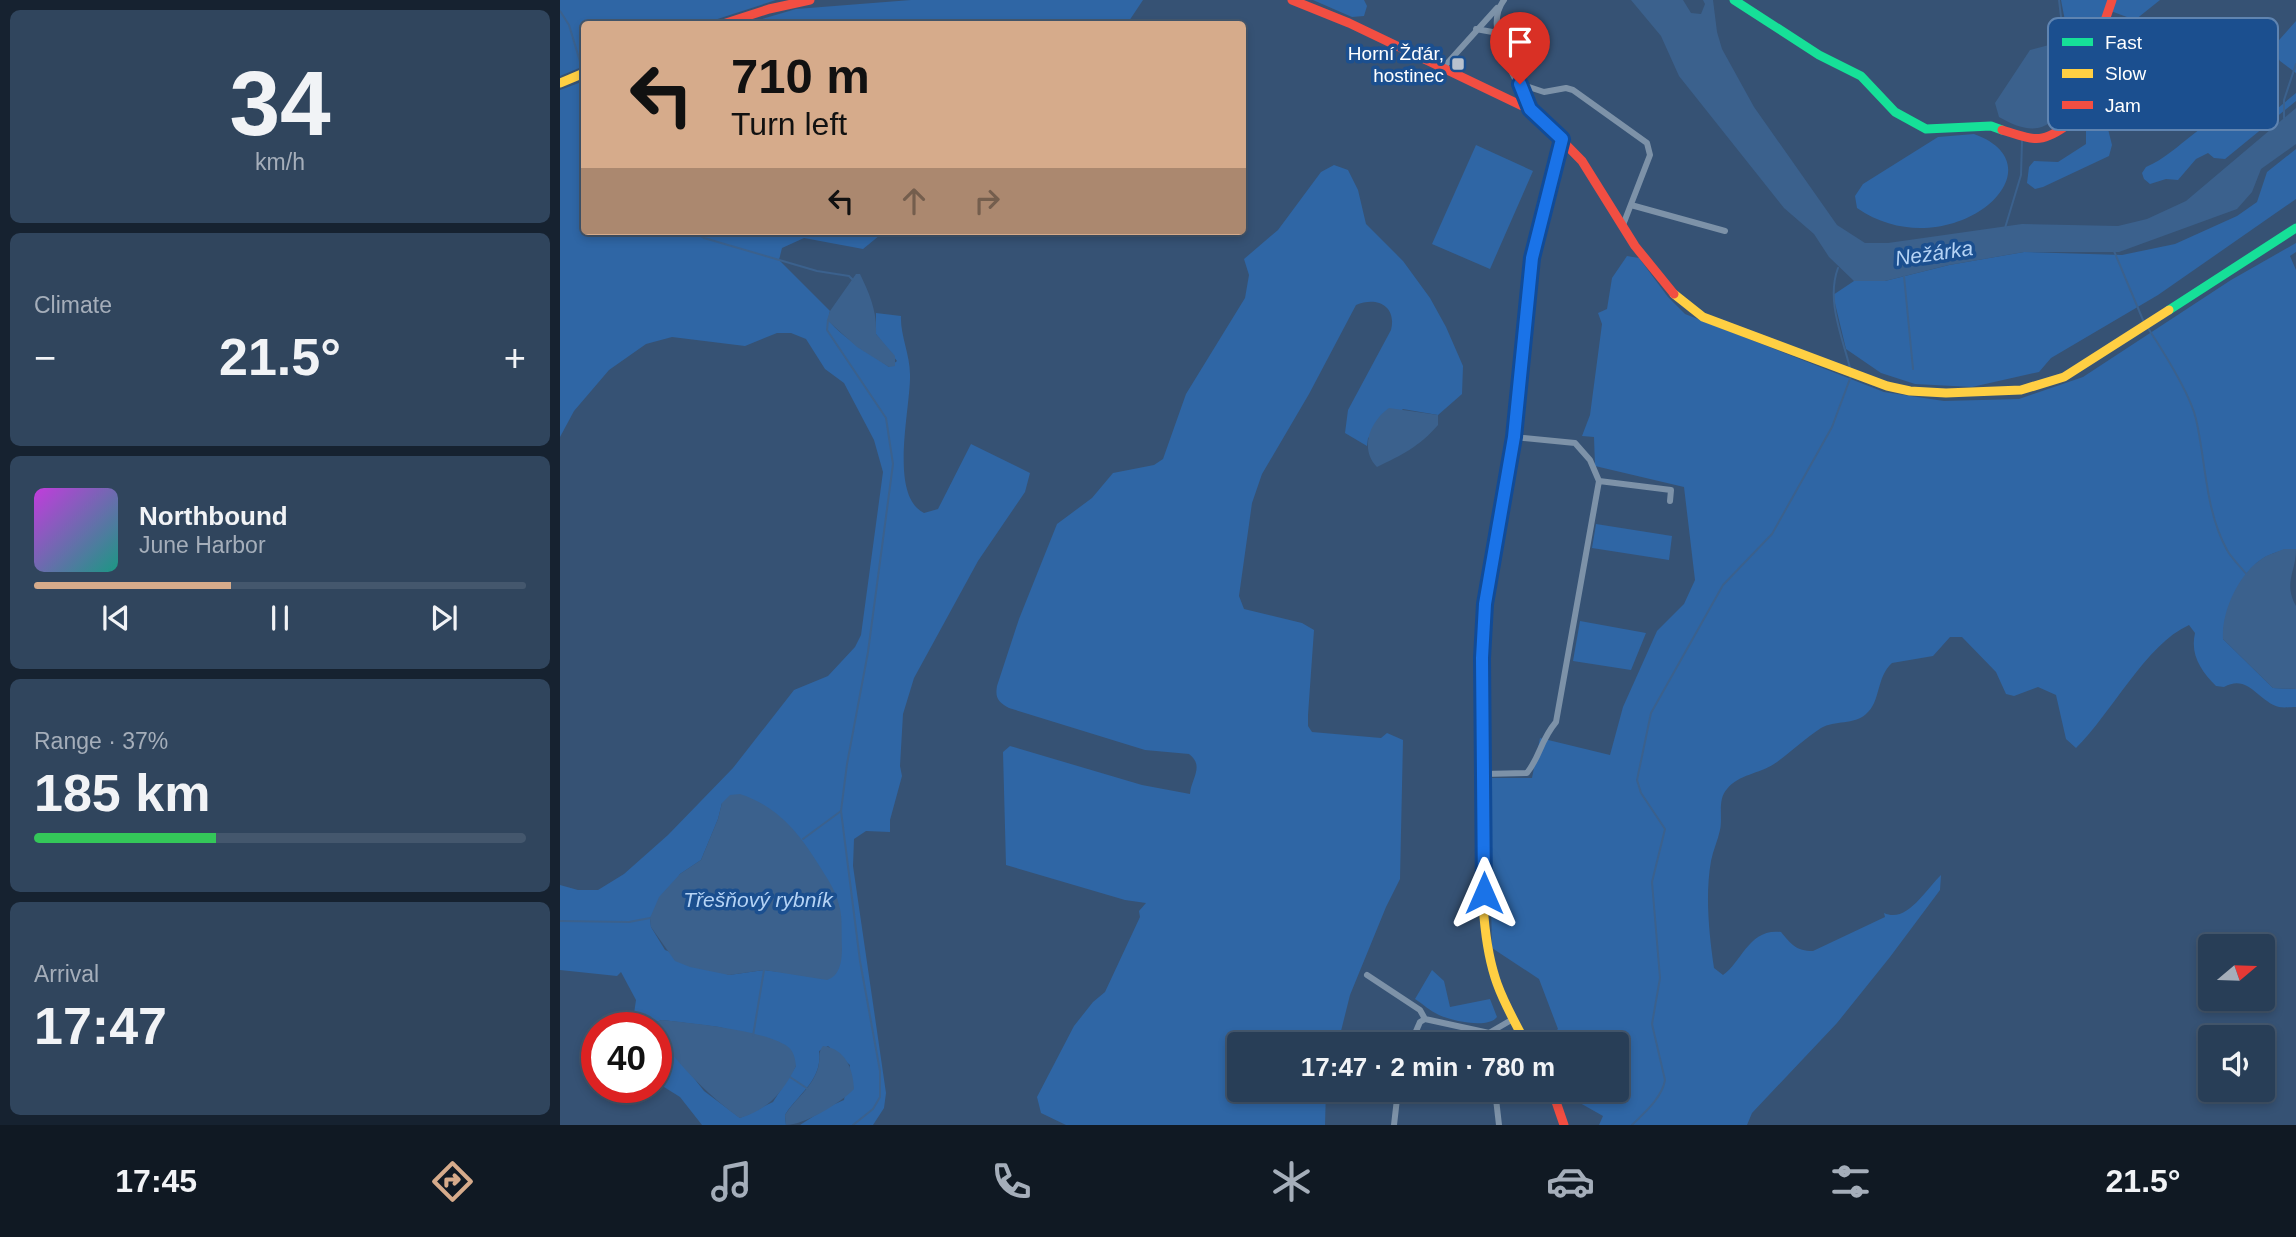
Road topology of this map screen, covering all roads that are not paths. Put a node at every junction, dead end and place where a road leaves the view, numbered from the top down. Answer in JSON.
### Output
{"nodes":[{"id":1,"x":810,"y":0,"type":"edge"},
{"id":2,"x":1292,"y":0,"type":"edge"},
{"id":3,"x":1503,"y":0,"type":"edge"},
{"id":4,"x":1734,"y":0,"type":"edge"},
{"id":5,"x":2112,"y":0,"type":"edge"},
{"id":6,"x":1497,"y":8,"type":"junction"},
{"id":7,"x":2106,"y":18,"type":"edge"},
{"id":8,"x":732,"y":21,"type":"edge"},
{"id":9,"x":1476,"y":29,"type":"junction"},
{"id":10,"x":1498,"y":33,"type":"junction"},
{"id":11,"x":1443,"y":68,"type":"junction"},
{"id":12,"x":581,"y":75,"type":"edge"},
{"id":13,"x":560,"y":83,"type":"edge"},
{"id":14,"x":1520,"y":84,"type":"junction"},
{"id":15,"x":1530,"y":109,"type":"junction"},
{"id":16,"x":2060,"y":130,"type":"edge"},
{"id":17,"x":1562,"y":139,"type":"junction"},
{"id":18,"x":1631,"y":205,"type":"junction"},
{"id":19,"x":1623,"y":225,"type":"junction"},
{"id":20,"x":2296,"y":228,"type":"edge"},
{"id":21,"x":1725,"y":231,"type":"dead end"},
{"id":22,"x":1514,"y":437,"type":"junction"},
{"id":23,"x":1599,"y":481,"type":"junction"},
{"id":24,"x":1670,"y":501,"type":"dead end"},
{"id":25,"x":1484,"y":774,"type":"junction"},
{"id":26,"x":1367,"y":975,"type":"dead end"},
{"id":27,"x":1425,"y":1019,"type":"junction"},
{"id":28,"x":1513,"y":1019,"type":"junction"},
{"id":29,"x":1416,"y":1032,"type":"edge"},
{"id":30,"x":1484,"y":1032,"type":"edge"},
{"id":31,"x":1491,"y":1032,"type":"edge"},
{"id":32,"x":1520,"y":1032,"type":"edge"},
{"id":33,"x":1397,"y":1102,"type":"edge"},
{"id":34,"x":1496,"y":1102,"type":"edge"},
{"id":35,"x":1556,"y":1102,"type":"edge"},
{"id":36,"x":1394,"y":1125,"type":"edge"},
{"id":37,"x":1499,"y":1125,"type":"edge"},
{"id":38,"x":1564,"y":1125,"type":"edge"}],
"edges":[{"from":1,"to":8,"type":"street"},
{"from":2,"to":11,"type":"street"},
{"from":3,"to":6,"type":"street"},
{"from":4,"to":16,"type":"street"},
{"from":5,"to":7,"type":"street"},
{"from":6,"to":9,"type":"street"},
{"from":6,"to":10,"type":"street"},
{"from":9,"to":10,"type":"street"},
{"from":9,"to":11,"type":"street"},
{"from":10,"to":14,"type":"street"},
{"from":11,"to":15,"type":"street"},
{"from":12,"to":13,"type":"street"},
{"from":14,"to":15,"type":"street"},
{"from":14,"to":18,"type":"street"},
{"from":15,"to":17,"type":"street"},
{"from":17,"to":19,"type":"street"},
{"from":17,"to":22,"type":"street"},
{"from":18,"to":19,"type":"street"},
{"from":18,"to":21,"type":"street"},
{"from":19,"to":20,"type":"street"},
{"from":22,"to":23,"type":"street"},
{"from":22,"to":25,"type":"street"},
{"from":23,"to":24,"type":"street"},
{"from":23,"to":25,"type":"street"},
{"from":25,"to":28,"type":"street"},
{"from":26,"to":27,"type":"street"},
{"from":27,"to":29,"type":"street"},
{"from":27,"to":30,"type":"street"},
{"from":28,"to":31,"type":"street"},
{"from":28,"to":32,"type":"street"},
{"from":33,"to":36,"type":"street"},
{"from":34,"to":37,"type":"street"},
{"from":35,"to":38,"type":"street"}]}
